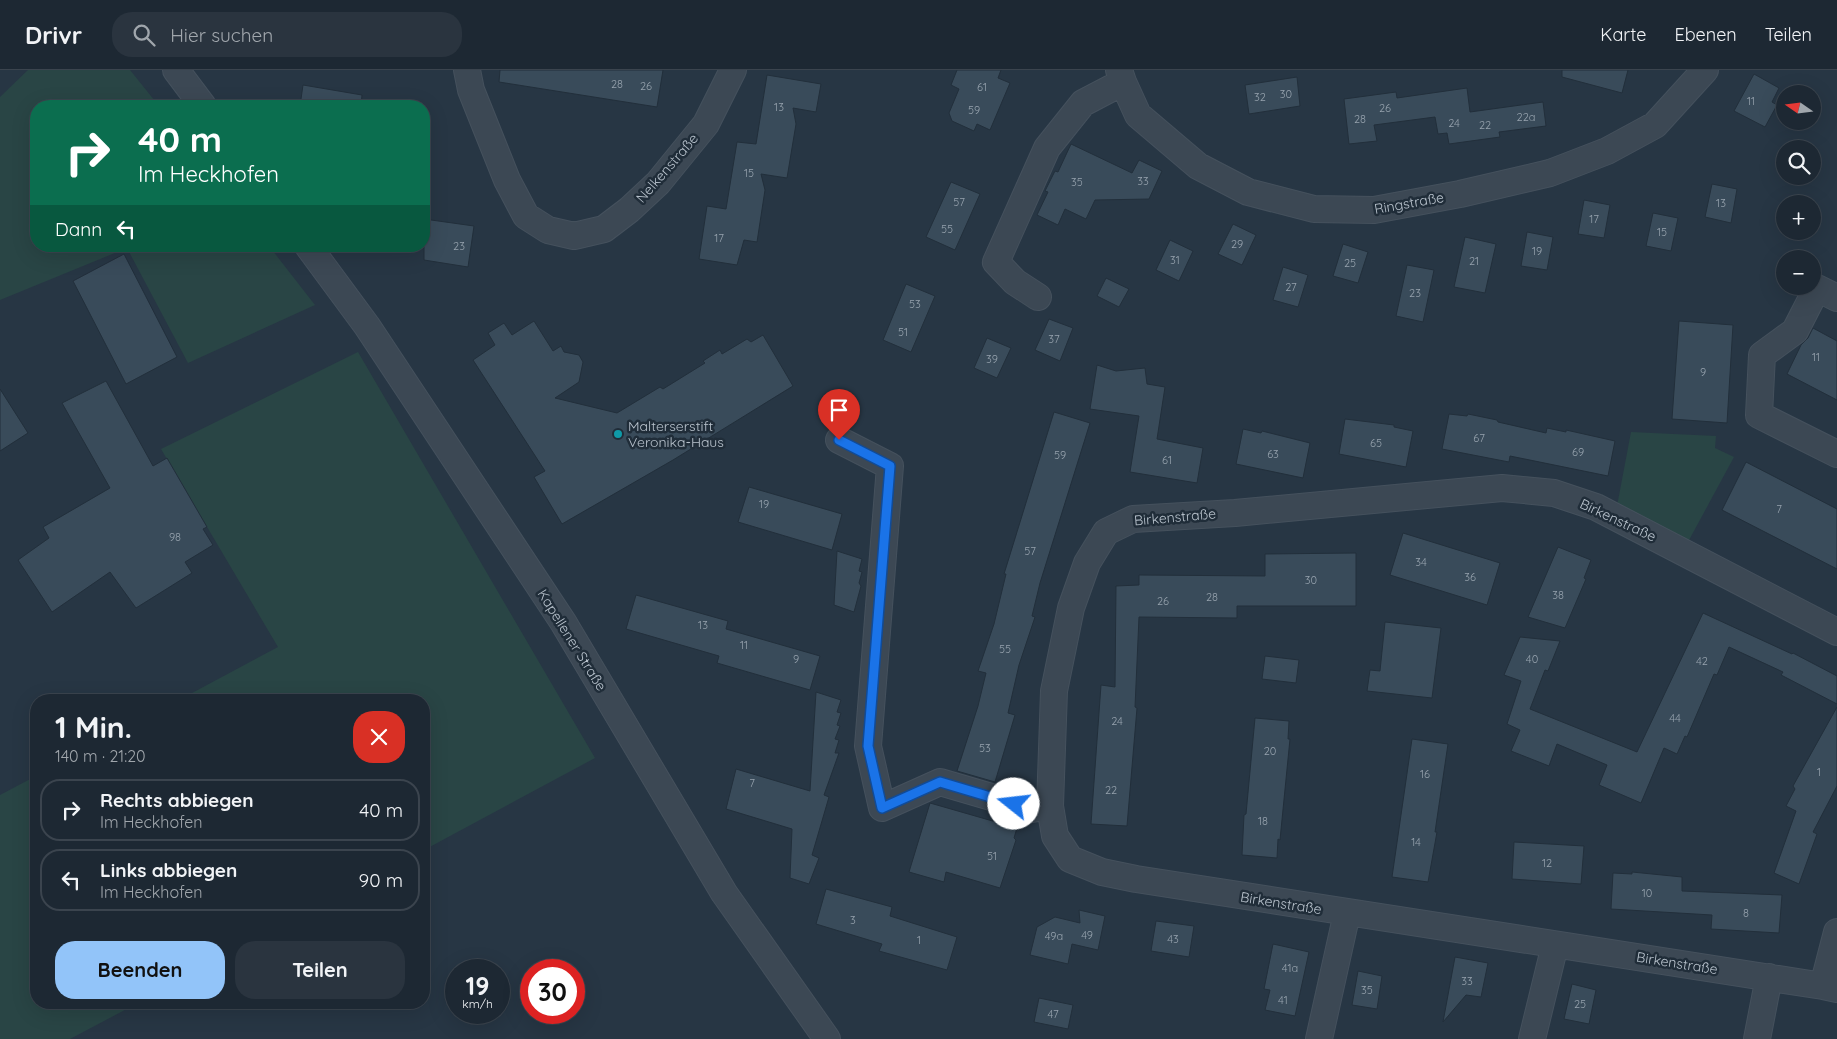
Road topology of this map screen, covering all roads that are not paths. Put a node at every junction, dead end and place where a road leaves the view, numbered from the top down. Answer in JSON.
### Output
{"nodes":[{"id":1,"x":176,"y":70,"type":"edge"},
{"id":2,"x":467,"y":70,"type":"edge"},
{"id":3,"x":733,"y":70,"type":"edge"},
{"id":4,"x":1705,"y":70,"type":"edge"},
{"id":5,"x":1121,"y":76,"type":"edge"},
{"id":6,"x":198,"y":100,"type":"edge"},
{"id":7,"x":312,"y":252,"type":"edge"},
{"id":8,"x":1038,"y":297,"type":"dead end"},
{"id":9,"x":1837,"y":298,"type":"edge"},
{"id":10,"x":839,"y":440,"type":"dead end"},
{"id":11,"x":1837,"y":454,"type":"edge"},
{"id":12,"x":1837,"y":632,"type":"edge"},
{"id":13,"x":1050,"y":806,"type":"junction"},
{"id":14,"x":1348,"y":912,"type":"junction"},
{"id":15,"x":1837,"y":932,"type":"edge"},
{"id":16,"x":1555,"y":945,"type":"junction"},
{"id":17,"x":1769,"y":977,"type":"junction"},
{"id":18,"x":1830,"y":987,"type":"edge"},
{"id":19,"x":827,"y":1039,"type":"edge"},
{"id":20,"x":1319,"y":1039,"type":"edge"},
{"id":21,"x":1532,"y":1039,"type":"edge"},
{"id":22,"x":1757,"y":1039,"type":"edge"}],
"edges":[{"from":1,"to":6,"type":"street"},
{"from":2,"to":3,"type":"street","name":"Nelkenstraße"},
{"from":4,"to":5,"type":"street","name":"Ringstraße"},
{"from":5,"to":8,"type":"street","name":"Ringstraße"},
{"from":7,"to":19,"type":"street","name":"Kapellener Straße"},
{"from":9,"to":11,"type":"street"},
{"from":10,"to":13,"type":"street"},
{"from":12,"to":13,"type":"street","name":"Birkenstraße"},
{"from":13,"to":14,"type":"street","name":"Birkenstraße"},
{"from":14,"to":16,"type":"street","name":"Birkenstraße"},
{"from":14,"to":20,"type":"street"},
{"from":15,"to":18,"type":"street"},
{"from":16,"to":17,"type":"street","name":"Birkenstraße"},
{"from":16,"to":21,"type":"street"},
{"from":17,"to":18,"type":"street","name":"Birkenstraße"},
{"from":17,"to":22,"type":"street"}]}
